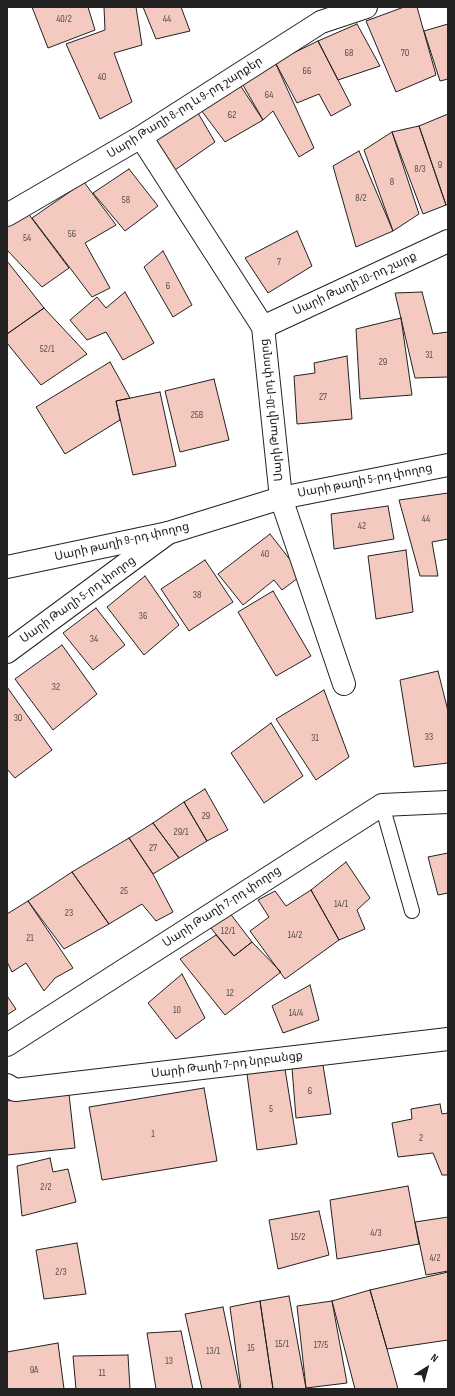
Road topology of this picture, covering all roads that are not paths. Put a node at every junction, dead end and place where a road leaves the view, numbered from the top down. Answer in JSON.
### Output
{"nodes":[{"id":1,"x":366,"y":7,"type":"edge"},
{"id":2,"x":141,"y":137,"type":"junction"},
{"id":3,"x":7,"y":215,"type":"edge"},
{"id":4,"x":448,"y":241,"type":"edge"},
{"id":5,"x":263,"y":327,"type":"junction"},
{"id":6,"x":448,"y":465,"type":"edge"},
{"id":7,"x":281,"y":498,"type":"junction"},
{"id":8,"x":168,"y":533,"type":"junction"},
{"id":9,"x":7,"y":567,"type":"edge"},
{"id":10,"x":7,"y":652,"type":"edge"},
{"id":11,"x":344,"y":684,"type":"dead end"},
{"id":12,"x":448,"y":802,"type":"edge"},
{"id":13,"x":382,"y":805,"type":"junction"},
{"id":14,"x":412,"y":911,"type":"dead end"},
{"id":15,"x":448,"y":1039,"type":"edge"},
{"id":16,"x":7,"y":1044,"type":"edge"},
{"id":17,"x":7,"y":1085,"type":"edge"}],
"edges":[{"from":1,"to":2,"type":"street","name":"Սարի Թաղի 8-րդ և 9-րդ շարքեր"},
{"from":2,"to":3,"type":"street","name":"Սարի Թաղի 8-րդ և 9-րդ շարքեր"},
{"from":2,"to":5,"type":"street","name":"Սարի Թաղի 10-րդ փողոց"},
{"from":4,"to":5,"type":"street","name":"Սարի Թաղի 10-րդ շարք"},
{"from":5,"to":7,"type":"street","name":"Սարի Թաղի 10-րդ փողոց"},
{"from":6,"to":7,"type":"street","name":"Սարի թաղի 5-րդ փողոց"},
{"from":7,"to":8,"type":"street","name":"Սարի թաղի 9-րդ փողոց"},
{"from":7,"to":11,"type":"street","name":"Սարի Թաղի 10-րդ փողոց"},
{"from":8,"to":9,"type":"street","name":"Սարի թաղի 9-րդ փողոց"},
{"from":8,"to":10,"type":"street","name":"Սարի Թաղի 5-րդ փողոց"},
{"from":12,"to":13,"type":"street","name":"Սարի Թաղի 7-րդ փողոց"},
{"from":13,"to":14,"type":"lane"},
{"from":13,"to":16,"type":"street","name":"Սարի Թաղի 7-րդ փողոց"},
{"from":15,"to":17,"type":"street","name":"Սարի Թաղի 7-րդ նրբանցք"}]}
